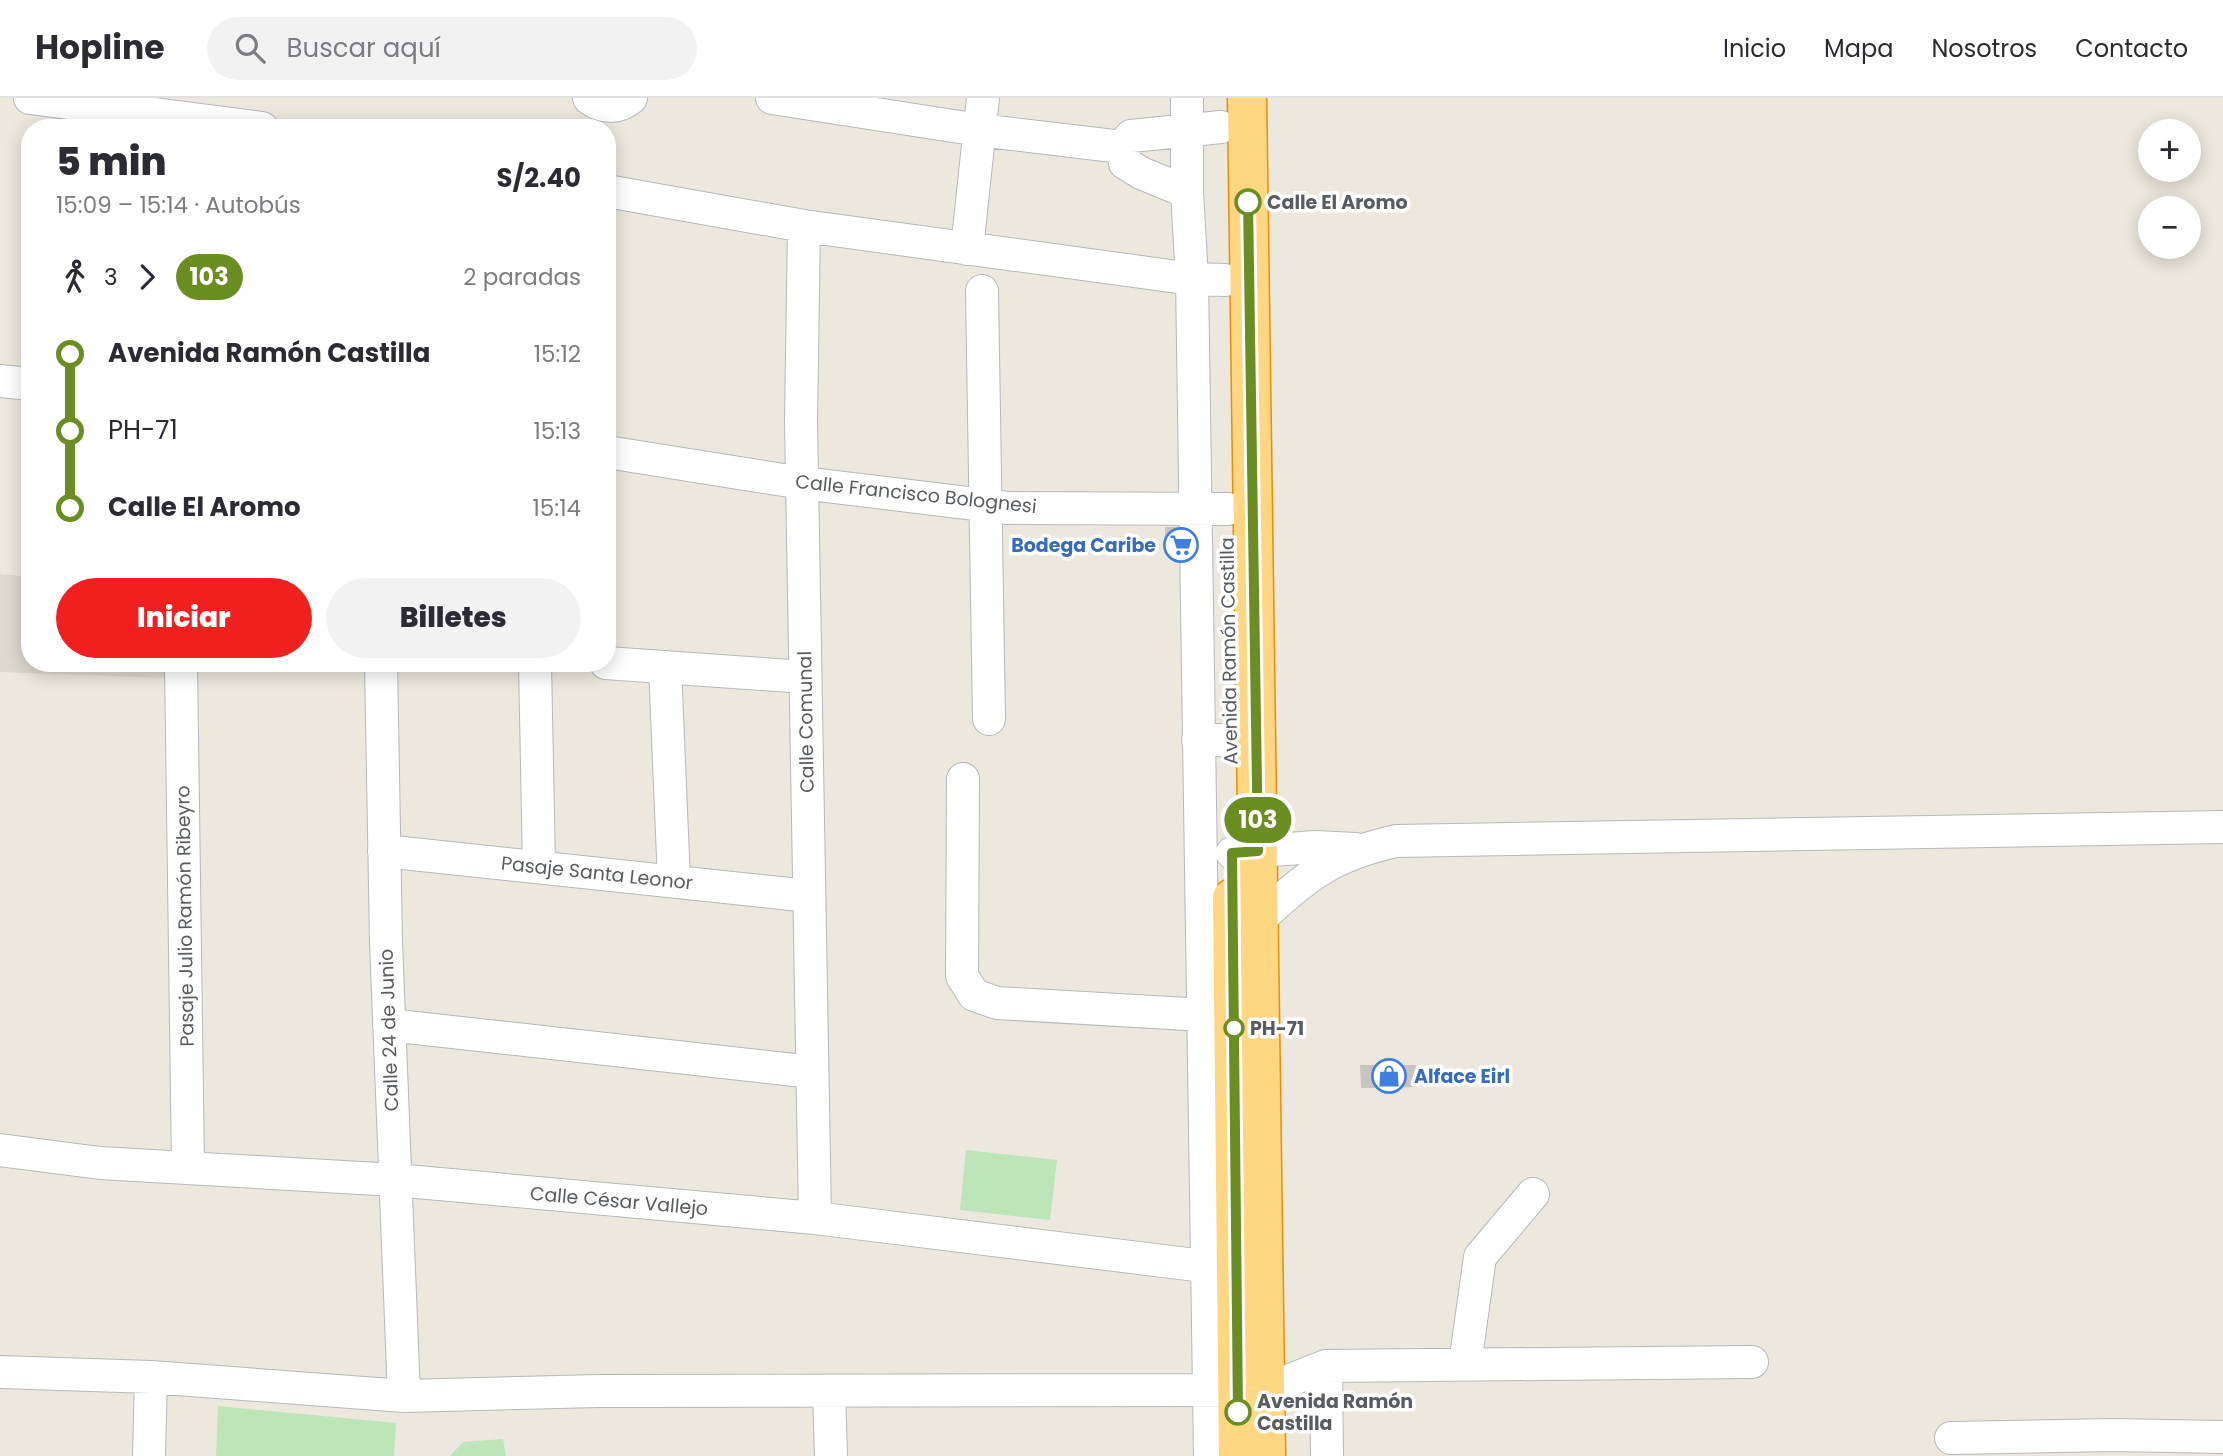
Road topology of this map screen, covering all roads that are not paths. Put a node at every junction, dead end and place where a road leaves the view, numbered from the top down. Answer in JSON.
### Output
{"nodes":[{"id":1,"x":30,"y":98,"type":"edge"},
{"id":2,"x":589,"y":98,"type":"edge"},
{"id":3,"x":631,"y":98,"type":"edge"},
{"id":4,"x":772,"y":98,"type":"edge"},
{"id":5,"x":983,"y":98,"type":"edge"},
{"id":6,"x":1187,"y":98,"type":"edge"},
{"id":7,"x":1247,"y":98,"type":"edge"},
{"id":8,"x":902,"y":108,"type":"edge"},
{"id":9,"x":1209,"y":118,"type":"edge"},
{"id":10,"x":192,"y":119,"type":"edge"},
{"id":11,"x":979,"y":130,"type":"junction"},
{"id":12,"x":1122,"y":147,"type":"junction"},
{"id":13,"x":1187,"y":191,"type":"junction"},
{"id":14,"x":616,"y":193,"type":"edge"},
{"id":15,"x":804,"y":226,"type":"junction"},
{"id":16,"x":967,"y":249,"type":"junction"},
{"id":17,"x":1208,"y":280,"type":"junction"},
{"id":18,"x":982,"y":291,"type":"dead end"},
{"id":19,"x":0,"y":381,"type":"edge"},
{"id":20,"x":21,"y":383,"type":"edge"},
{"id":21,"x":616,"y":453,"type":"edge"},
{"id":22,"x":802,"y":483,"type":"junction"},
{"id":23,"x":987,"y":505,"type":"junction"},
{"id":24,"x":1211,"y":510,"type":"junction"},
{"id":25,"x":616,"y":664,"type":"edge"},
{"id":26,"x":665,"y":667,"type":"junction"},
{"id":27,"x":181,"y":672,"type":"edge"},
{"id":28,"x":381,"y":672,"type":"edge"},
{"id":29,"x":536,"y":672,"type":"edge"},
{"id":30,"x":805,"y":677,"type":"junction"},
{"id":31,"x":989,"y":719,"type":"dead end"},
{"id":32,"x":1214,"y":740,"type":"junction"},
{"id":33,"x":963,"y":779,"type":"dead end"},
{"id":34,"x":2223,"y":827,"type":"edge"},
{"id":35,"x":1361,"y":849,"type":"junction"},
{"id":36,"x":384,"y":851,"type":"junction"},
{"id":37,"x":1245,"y":852,"type":"junction"},
{"id":38,"x":539,"y":867,"type":"junction"},
{"id":39,"x":674,"y":881,"type":"junction"},
{"id":40,"x":809,"y":896,"type":"junction"},
{"id":41,"x":1259,"y":920,"type":"junction"},
{"id":42,"x":1218,"y":1016,"type":"junction"},
{"id":43,"x":389,"y":1025,"type":"junction"},
{"id":44,"x":812,"y":1072,"type":"junction"},
{"id":45,"x":0,"y":1150,"type":"edge"},
{"id":46,"x":188,"y":1168,"type":"junction"},
{"id":47,"x":395,"y":1180,"type":"junction"},
{"id":48,"x":1533,"y":1194,"type":"dead end"},
{"id":49,"x":815,"y":1219,"type":"junction"},
{"id":50,"x":1221,"y":1268,"type":"junction"},
{"id":51,"x":1752,"y":1362,"type":"dead end"},
{"id":52,"x":1465,"y":1364,"type":"junction"},
{"id":53,"x":1325,"y":1366,"type":"junction"},
{"id":54,"x":0,"y":1372,"type":"edge"},
{"id":55,"x":151,"y":1377,"type":"junction"},
{"id":56,"x":1237,"y":1390,"type":"junction"},
{"id":57,"x":829,"y":1391,"type":"junction"},
{"id":58,"x":404,"y":1396,"type":"junction"},
{"id":59,"x":2223,"y":1437,"type":"edge"},
{"id":60,"x":1951,"y":1438,"type":"dead end"},
{"id":61,"x":2113,"y":1446,"type":"edge"},
{"id":62,"x":149,"y":1456,"type":"edge"},
{"id":63,"x":831,"y":1456,"type":"edge"},
{"id":64,"x":1210,"y":1456,"type":"edge"},
{"id":65,"x":1238,"y":1456,"type":"edge"},
{"id":66,"x":1266,"y":1456,"type":"edge"},
{"id":67,"x":1327,"y":1456,"type":"edge"}],
"edges":[{"from":1,"to":10,"type":"street"},
{"from":2,"to":3,"type":"street"},
{"from":4,"to":8,"type":"street"},
{"from":5,"to":11,"type":"street"},
{"from":6,"to":9,"type":"street"},
{"from":7,"to":37,"type":"highway","name":"Avenida Ramón Castilla"},
{"from":8,"to":11,"type":"street"},
{"from":9,"to":12,"type":"street"},
{"from":9,"to":13,"type":"street"},
{"from":9,"to":17,"type":"highway","name":"Avenida Ramón Castilla"},
{"from":11,"to":12,"type":"street"},
{"from":11,"to":16,"type":"street"},
{"from":12,"to":13,"type":"street"},
{"from":13,"to":17,"type":"street"},
{"from":14,"to":15,"type":"street"},
{"from":15,"to":16,"type":"street"},
{"from":15,"to":22,"type":"street","name":"Calle Comunal"},
{"from":16,"to":17,"type":"street"},
{"from":17,"to":24,"type":"highway","name":"Avenida Ramón Castilla"},
{"from":18,"to":23,"type":"street"},
{"from":19,"to":20,"type":"street"},
{"from":21,"to":22,"type":"street","name":"Calle Francisco Bolognesi"},
{"from":22,"to":23,"type":"street","name":"Calle Francisco Bolognesi"},
{"from":22,"to":30,"type":"street","name":"Calle Comunal"},
{"from":23,"to":24,"type":"street","name":"Calle Francisco Bolognesi"},
{"from":23,"to":31,"type":"street"},
{"from":24,"to":32,"type":"highway","name":"Avenida Ramón Castilla"},
{"from":25,"to":26,"type":"street"},
{"from":26,"to":30,"type":"street"},
{"from":26,"to":39,"type":"street"},
{"from":27,"to":46,"type":"street","name":"Pasaje Julio Ramón Ribeyro"},
{"from":28,"to":36,"type":"street","name":"Calle 24 de Junio"},
{"from":29,"to":38,"type":"street"},
{"from":30,"to":40,"type":"street","name":"Calle Comunal"},
{"from":32,"to":37,"type":"highway","name":"Avenida Ramón Castilla"},
{"from":32,"to":42,"type":"street"},
{"from":33,"to":42,"type":"street"},
{"from":34,"to":35,"type":"street"},
{"from":35,"to":37,"type":"street"},
{"from":35,"to":41,"type":"street"},
{"from":36,"to":38,"type":"street","name":"Pasaje Santa Leonor"},
{"from":36,"to":43,"type":"street","name":"Calle 24 de Junio"},
{"from":37,"to":41,"type":"highway","name":"Avenida Ramón Castilla"},
{"from":37,"to":42,"type":"highway","name":"Avenida Ramón Castilla"},
{"from":38,"to":39,"type":"street","name":"Pasaje Santa Leonor"},
{"from":39,"to":40,"type":"street","name":"Pasaje Santa Leonor"},
{"from":40,"to":44,"type":"street","name":"Calle Comunal"},
{"from":41,"to":56,"type":"highway","name":"Avenida Ramón Castilla"},
{"from":42,"to":50,"type":"highway","name":"Avenida Ramón Castilla"},
{"from":43,"to":44,"type":"street"},
{"from":43,"to":47,"type":"street","name":"Calle 24 de Junio"},
{"from":44,"to":49,"type":"street","name":"Calle Comunal"},
{"from":45,"to":46,"type":"street","name":"Calle César Vallejo"},
{"from":46,"to":47,"type":"street","name":"Calle César Vallejo"},
{"from":47,"to":49,"type":"street","name":"Calle César Vallejo"},
{"from":47,"to":58,"type":"street","name":"Calle 24 de Junio"},
{"from":48,"to":52,"type":"street"},
{"from":49,"to":50,"type":"street","name":"Calle César Vallejo"},
{"from":50,"to":56,"type":"highway","name":"Avenida Ramón Castilla"},
{"from":51,"to":52,"type":"street"},
{"from":52,"to":53,"type":"street"},
{"from":53,"to":56,"type":"street"},
{"from":53,"to":67,"type":"street"},
{"from":54,"to":55,"type":"street"},
{"from":55,"to":58,"type":"street"},
{"from":55,"to":62,"type":"street"},
{"from":56,"to":57,"type":"street"},
{"from":56,"to":64,"type":"street"},
{"from":56,"to":65,"type":"highway","name":"Avenida Ramón Castilla"},
{"from":56,"to":66,"type":"highway","name":"Avenida Ramón Castilla"},
{"from":57,"to":58,"type":"street"},
{"from":57,"to":63,"type":"street"},
{"from":59,"to":61,"type":"street"},
{"from":60,"to":61,"type":"street"}]}
